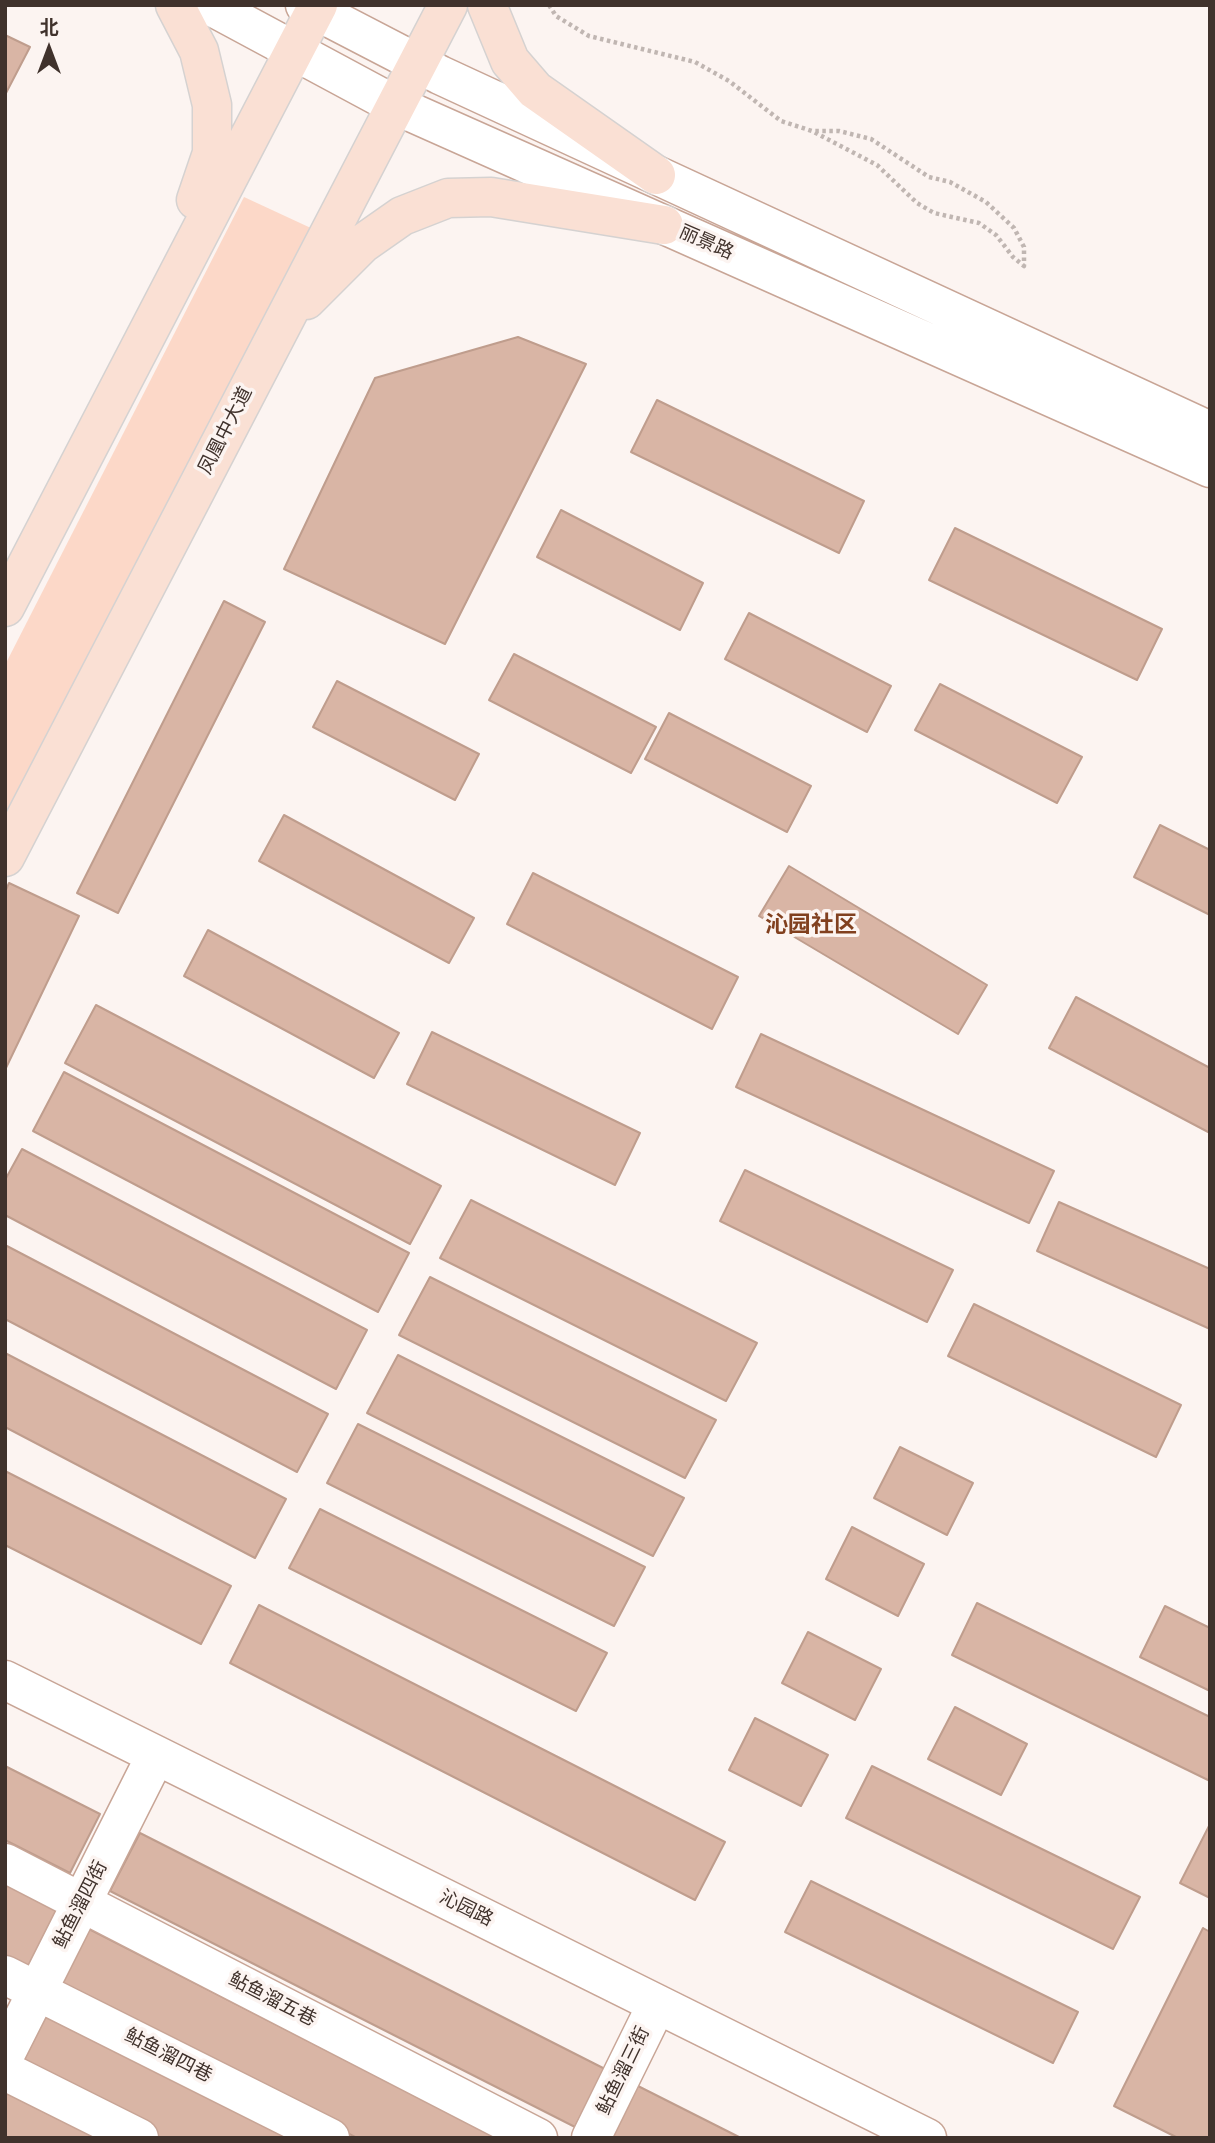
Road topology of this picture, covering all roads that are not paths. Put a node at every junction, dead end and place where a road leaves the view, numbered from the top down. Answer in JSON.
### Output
{"nodes":[{"id":1,"x":175,"y":5,"type":"edge"},
{"id":2,"x":209,"y":5,"type":"edge"},
{"id":3,"x":447,"y":5,"type":"edge"},
{"id":4,"x":487,"y":5,"type":"edge"},
{"id":5,"x":312,"y":7,"type":"edge"},
{"id":6,"x":294,"y":51,"type":"junction"},
{"id":7,"x":416,"y":64,"type":"junction"},
{"id":8,"x":395,"y":105,"type":"junction"},
{"id":9,"x":656,"y":175,"type":"junction"},
{"id":10,"x":664,"y":225,"type":"junction"},
{"id":11,"x":155,"y":318,"type":"junction"},
{"id":12,"x":282,"y":323,"type":"junction"},
{"id":13,"x":1210,"y":431,"type":"edge"},
{"id":14,"x":1210,"y":468,"type":"edge"},
{"id":15,"x":5,"y":607,"type":"edge"},
{"id":16,"x":5,"y":858,"type":"edge"},
{"id":17,"x":5,"y":1680,"type":"edge"},
{"id":18,"x":156,"y":1755,"type":"junction"},
{"id":19,"x":5,"y":1863,"type":"edge"},
{"id":20,"x":82,"y":1902,"type":"junction"},
{"id":21,"x":21,"y":1983,"type":"edge"},
{"id":22,"x":657,"y":2004,"type":"junction"},
{"id":23,"x":5,"y":2055,"type":"edge"},
{"id":24,"x":5,"y":2071,"type":"edge"},
{"id":25,"x":138,"y":2138,"type":"edge"},
{"id":26,"x":330,"y":2138,"type":"edge"},
{"id":27,"x":538,"y":2138,"type":"edge"},
{"id":28,"x":591,"y":2138,"type":"edge"},
{"id":29,"x":927,"y":2138,"type":"edge"}],
"edges":[{"from":1,"to":11,"type":"main road"},
{"from":2,"to":6,"type":"street","name":"丽景路"},
{"from":3,"to":7,"type":"main road","name":"凤凰中大道"},
{"from":4,"to":9,"type":"main road"},
{"from":5,"to":6,"type":"main road"},
{"from":5,"to":7,"type":"street","name":"丽景路"},
{"from":6,"to":8,"type":"street","name":"丽景路"},
{"from":6,"to":11,"type":"main road"},
{"from":7,"to":8,"type":"main road","name":"凤凰中大道"},
{"from":7,"to":9,"type":"street","name":"丽景路"},
{"from":8,"to":10,"type":"street","name":"丽景路"},
{"from":8,"to":12,"type":"main road","name":"凤凰中大道"},
{"from":9,"to":13,"type":"street","name":"丽景路"},
{"from":10,"to":12,"type":"main road"},
{"from":10,"to":14,"type":"street","name":"丽景路"},
{"from":11,"to":15,"type":"main road"},
{"from":12,"to":16,"type":"main road","name":"凤凰中大道"},
{"from":17,"to":18,"type":"street","name":"沁园路"},
{"from":18,"to":20,"type":"street","name":"鲇鱼溜四街"},
{"from":18,"to":22,"type":"street","name":"沁园路"},
{"from":19,"to":20,"type":"street","name":"鲇鱼溜五巷"},
{"from":20,"to":21,"type":"street","name":"鲇鱼溜四街"},
{"from":20,"to":27,"type":"street","name":"鲇鱼溜五巷"},
{"from":21,"to":23,"type":"street","name":"鲇鱼溜四街"},
{"from":21,"to":26,"type":"street","name":"鲇鱼溜四巷"},
{"from":22,"to":28,"type":"street","name":"鲇鱼溜三街"},
{"from":22,"to":29,"type":"street","name":"沁园路"},
{"from":24,"to":25,"type":"street"}]}
